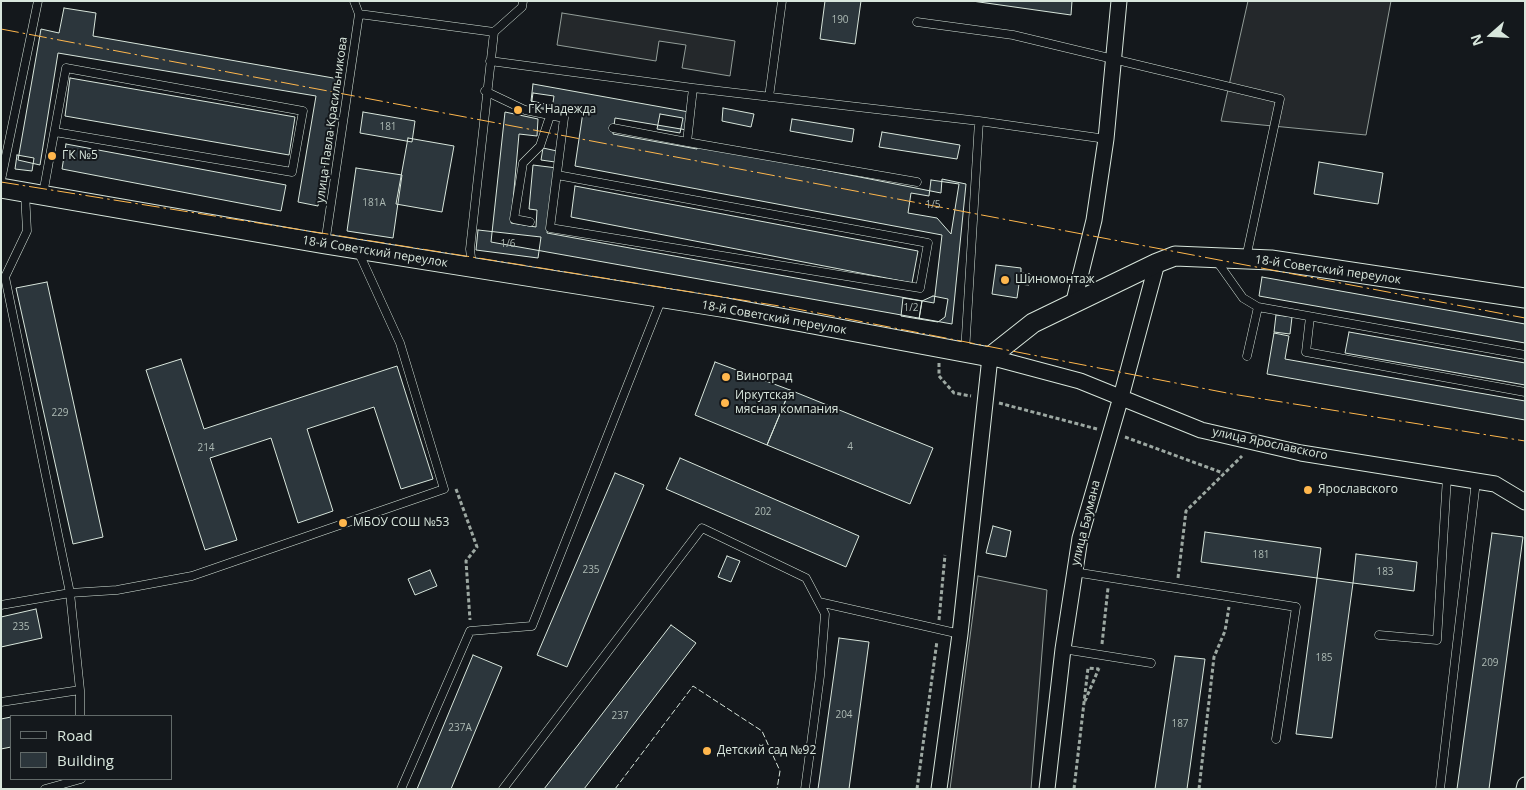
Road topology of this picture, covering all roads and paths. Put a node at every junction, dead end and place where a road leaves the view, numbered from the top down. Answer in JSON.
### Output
{"nodes":[{"id":1,"x":38,"y":1,"type":"edge"},
{"id":2,"x":354,"y":1,"type":"edge"},
{"id":3,"x":522,"y":1,"type":"edge"},
{"id":4,"x":782,"y":1,"type":"edge"},
{"id":5,"x":1119,"y":1,"type":"edge"},
{"id":6,"x":359,"y":14,"type":"junction"},
{"id":7,"x":917,"y":22,"type":"dead end"},
{"id":8,"x":494,"y":32,"type":"junction"},
{"id":9,"x":1114,"y":59,"type":"junction"},
{"id":10,"x":490,"y":61,"type":"junction"},
{"id":11,"x":693,"y":88,"type":"junction"},
{"id":12,"x":486,"y":91,"type":"junction"},
{"id":13,"x":769,"y":97,"type":"junction"},
{"id":14,"x":550,"y":116,"type":"junction"},
{"id":15,"x":979,"y":120,"type":"junction"},
{"id":16,"x":612,"y":128,"type":"dead end"},
{"id":17,"x":54,"y":132,"type":"junction"},
{"id":18,"x":1106,"y":140,"type":"junction"},
{"id":19,"x":687,"y":142,"type":"junction"},
{"id":20,"x":556,"y":175,"type":"junction"},
{"id":21,"x":1,"y":180,"type":"edge"},
{"id":22,"x":917,"y":182,"type":"dead end"},
{"id":23,"x":1,"y":188,"type":"edge"},
{"id":24,"x":34,"y":193,"type":"junction"},
{"id":25,"x":530,"y":222,"type":"dead end"},
{"id":26,"x":325,"y":244,"type":"junction"},
{"id":27,"x":357,"y":249,"type":"junction"},
{"id":28,"x":1215,"y":258,"type":"junction"},
{"id":29,"x":1246,"y":258,"type":"junction"},
{"id":30,"x":1156,"y":263,"type":"junction"},
{"id":31,"x":473,"y":268,"type":"junction"},
{"id":32,"x":3,"y":277,"type":"edge"},
{"id":33,"x":662,"y":298,"type":"junction"},
{"id":34,"x":1525,"y":298,"type":"edge"},
{"id":35,"x":1073,"y":305,"type":"junction"},
{"id":36,"x":1258,"y":307,"type":"junction"},
{"id":37,"x":1310,"y":316,"type":"junction"},
{"id":38,"x":939,"y":348,"type":"junction"},
{"id":39,"x":965,"y":352,"type":"junction"},
{"id":40,"x":1525,"y":355,"type":"edge"},
{"id":41,"x":1247,"y":356,"type":"dead end"},
{"id":42,"x":990,"y":357,"type":"junction"},
{"id":43,"x":1525,"y":392,"type":"edge"},
{"id":44,"x":1121,"y":397,"type":"junction"},
{"id":45,"x":986,"y":399,"type":"junction"},
{"id":46,"x":1111,"y":432,"type":"junction"},
{"id":47,"x":1250,"y":458,"type":"dead end"},
{"id":48,"x":1222,"y":473,"type":"junction"},
{"id":49,"x":1447,"y":476,"type":"junction"},
{"id":50,"x":1476,"y":481,"type":"junction"},
{"id":51,"x":444,"y":489,"type":"junction"},
{"id":52,"x":1525,"y":502,"type":"edge"},
{"id":53,"x":945,"y":555,"type":"dead end"},
{"id":54,"x":1074,"y":572,"type":"junction"},
{"id":55,"x":1109,"y":578,"type":"junction"},
{"id":56,"x":1177,"y":588,"type":"junction"},
{"id":57,"x":70,"y":593,"type":"junction"},
{"id":58,"x":1230,"y":597,"type":"junction"},
{"id":59,"x":819,"y":602,"type":"junction"},
{"id":60,"x":1,"y":605,"type":"edge"},
{"id":61,"x":939,"y":629,"type":"junction"},
{"id":62,"x":470,"y":631,"type":"junction"},
{"id":63,"x":960,"y":634,"type":"junction"},
{"id":64,"x":1379,"y":635,"type":"dead end"},
{"id":65,"x":1063,"y":649,"type":"junction"},
{"id":66,"x":1100,"y":655,"type":"junction"},
{"id":67,"x":1151,"y":663,"type":"dead end"},
{"id":68,"x":1099,"y":669,"type":"junction"},
{"id":69,"x":80,"y":690,"type":"junction"},
{"id":70,"x":1,"y":702,"type":"edge"},
{"id":71,"x":1083,"y":706,"type":"junction"},
{"id":72,"x":80,"y":715,"type":"edge"},
{"id":73,"x":1276,"y":740,"type":"dead end"},
{"id":74,"x":77,"y":780,"type":"edge"},
{"id":75,"x":45,"y":789,"type":"edge"},
{"id":76,"x":401,"y":789,"type":"edge"},
{"id":77,"x":503,"y":789,"type":"edge"},
{"id":78,"x":805,"y":789,"type":"edge"},
{"id":79,"x":917,"y":789,"type":"edge"},
{"id":80,"x":939,"y":789,"type":"edge"},
{"id":81,"x":1047,"y":789,"type":"edge"},
{"id":82,"x":1074,"y":789,"type":"edge"},
{"id":83,"x":1199,"y":789,"type":"edge"},
{"id":84,"x":1440,"y":789,"type":"edge"}],
"edges":[{"from":1,"to":21,"type":"lane"},
{"from":2,"to":6,"type":"lane","name":"улица Павла Красильникова"},
{"from":3,"to":8,"type":"lane"},
{"from":4,"to":13,"type":"lane"},
{"from":5,"to":9,"type":"street"},
{"from":6,"to":8,"type":"lane"},
{"from":6,"to":26,"type":"lane","name":"улица Павла Красильникова"},
{"from":7,"to":9,"type":"lane"},
{"from":8,"to":10,"type":"lane"},
{"from":9,"to":18,"type":"street"},
{"from":9,"to":29,"type":"lane"},
{"from":10,"to":11,"type":"lane"},
{"from":10,"to":12,"type":"lane"},
{"from":11,"to":13,"type":"lane"},
{"from":11,"to":19,"type":"lane"},
{"from":12,"to":14,"type":"lane"},
{"from":12,"to":31,"type":"lane"},
{"from":13,"to":15,"type":"lane"},
{"from":14,"to":20,"type":"lane"},
{"from":14,"to":25,"type":"lane"},
{"from":15,"to":18,"type":"lane"},
{"from":15,"to":39,"type":"lane"},
{"from":16,"to":19,"type":"lane"},
{"from":17,"to":17,"type":"lane"},
{"from":17,"to":24,"type":"lane"},
{"from":18,"to":35,"type":"street"},
{"from":19,"to":22,"type":"lane"},
{"from":20,"to":20,"type":"lane"},
{"from":23,"to":24,"type":"street","name":"18-й Советский переулок"},
{"from":24,"to":26,"type":"street","name":"18-й Советский переулок"},
{"from":24,"to":32,"type":"lane"},
{"from":26,"to":27,"type":"street","name":"18-й Советский переулок"},
{"from":27,"to":31,"type":"street","name":"18-й Советский переулок"},
{"from":27,"to":51,"type":"lane"},
{"from":28,"to":29,"type":"street","name":"18-й Советский переулок"},
{"from":28,"to":30,"type":"street","name":"18-й Советский переулок"},
{"from":28,"to":36,"type":"lane"},
{"from":29,"to":34,"type":"street","name":"18-й Советский переулок"},
{"from":30,"to":35,"type":"street","name":"18-й Советский переулок"},
{"from":30,"to":44,"type":"street","name":"улица Баумана"},
{"from":31,"to":33,"type":"street","name":"18-й Советский переулок"},
{"from":32,"to":57,"type":"lane"},
{"from":33,"to":38,"type":"street","name":"18-й Советский переулок"},
{"from":33,"to":62,"type":"lane"},
{"from":35,"to":42,"type":"street","name":"18-й Советский переулок"},
{"from":36,"to":37,"type":"lane"},
{"from":36,"to":41,"type":"lane"},
{"from":37,"to":40,"type":"lane"},
{"from":37,"to":43,"type":"lane"},
{"from":38,"to":39,"type":"street","name":"18-й Советский переулок"},
{"from":38,"to":45,"type":"path"},
{"from":39,"to":42,"type":"street","name":"18-й Советский переулок"},
{"from":42,"to":44,"type":"street","name":"улица Ярославского"},
{"from":42,"to":45,"type":"street"},
{"from":44,"to":46,"type":"street","name":"улица Баумана"},
{"from":44,"to":49,"type":"street","name":"улица Ярославского"},
{"from":45,"to":46,"type":"path"},
{"from":45,"to":63,"type":"street"},
{"from":46,"to":48,"type":"path"},
{"from":46,"to":54,"type":"street","name":"улица Баумана"},
{"from":47,"to":48,"type":"path"},
{"from":48,"to":56,"type":"path"},
{"from":49,"to":50,"type":"street","name":"улица Ярославского"},
{"from":49,"to":64,"type":"lane"},
{"from":50,"to":52,"type":"street","name":"улица Ярославского"},
{"from":50,"to":84,"type":"lane"},
{"from":51,"to":57,"type":"lane"},
{"from":51,"to":62,"type":"path"},
{"from":53,"to":61,"type":"path"},
{"from":54,"to":55,"type":"lane"},
{"from":54,"to":65,"type":"street","name":"улица Баумана"},
{"from":55,"to":56,"type":"lane"},
{"from":55,"to":66,"type":"path"},
{"from":56,"to":58,"type":"lane"},
{"from":57,"to":60,"type":"lane"},
{"from":57,"to":69,"type":"lane"},
{"from":58,"to":73,"type":"lane"},
{"from":58,"to":83,"type":"path"},
{"from":59,"to":61,"type":"lane"},
{"from":59,"to":77,"type":"lane"},
{"from":59,"to":78,"type":"lane"},
{"from":61,"to":63,"type":"lane"},
{"from":61,"to":79,"type":"path"},
{"from":62,"to":76,"type":"lane"},
{"from":63,"to":80,"type":"street"},
{"from":65,"to":66,"type":"lane"},
{"from":65,"to":81,"type":"street","name":"улица Баумана"},
{"from":66,"to":67,"type":"lane"},
{"from":66,"to":68,"type":"path"},
{"from":68,"to":71,"type":"path"},
{"from":68,"to":71,"type":"path"},
{"from":69,"to":70,"type":"lane"},
{"from":69,"to":72,"type":"lane"},
{"from":71,"to":82,"type":"path"},
{"from":74,"to":75,"type":"lane"}]}
